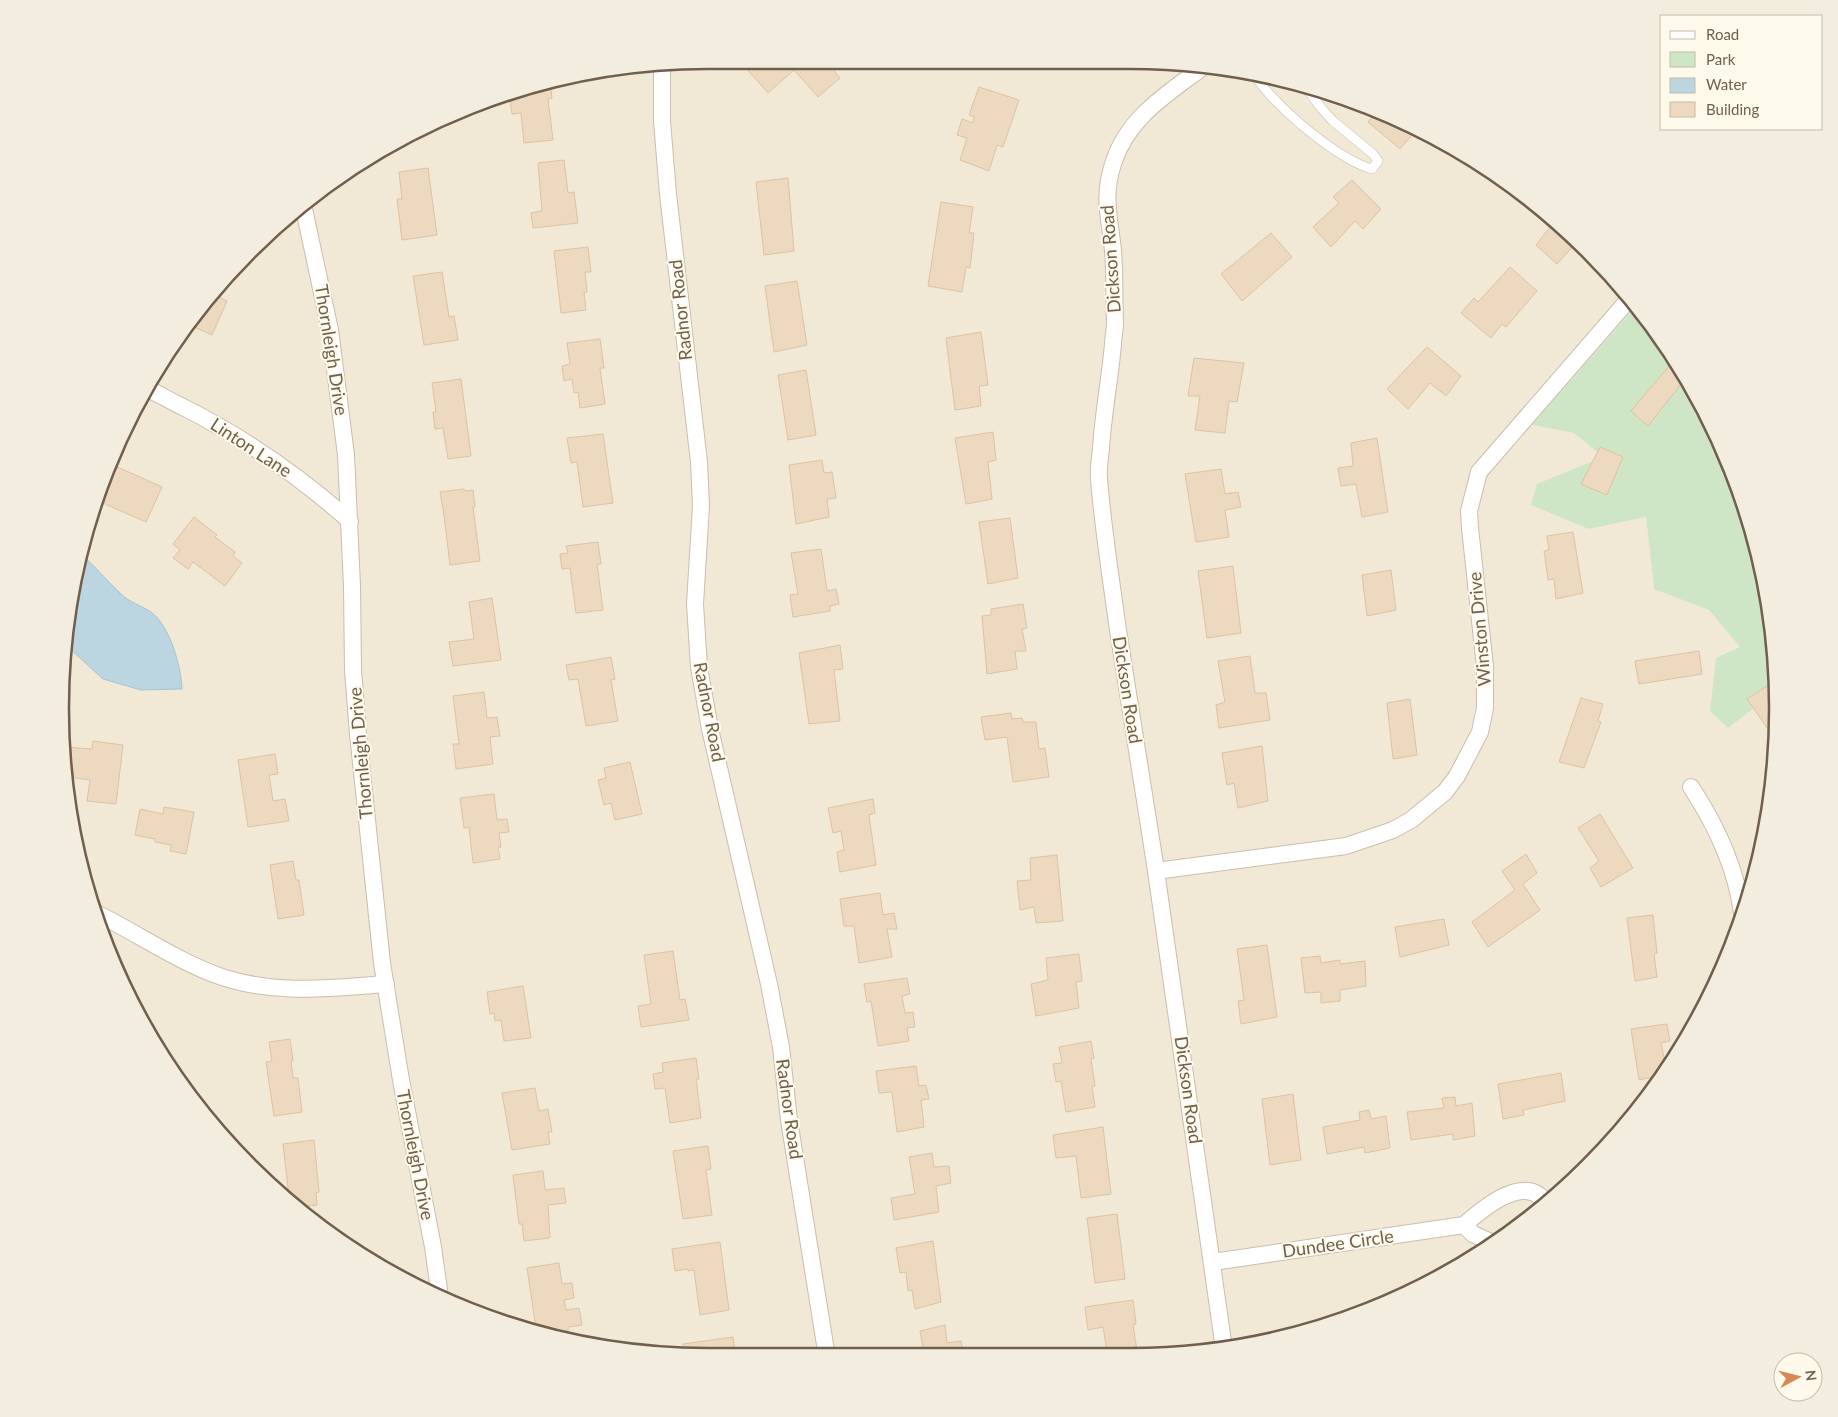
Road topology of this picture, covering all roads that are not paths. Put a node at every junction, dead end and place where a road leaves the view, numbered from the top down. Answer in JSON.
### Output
{"nodes":[{"id":1,"x":662,"y":70,"type":"edge"},
{"id":2,"x":1195,"y":72,"type":"edge"},
{"id":3,"x":1260,"y":82,"type":"edge"},
{"id":4,"x":1312,"y":96,"type":"edge"},
{"id":5,"x":305,"y":213,"type":"edge"},
{"id":6,"x":1625,"y":304,"type":"edge"},
{"id":7,"x":153,"y":392,"type":"edge"},
{"id":8,"x":350,"y":521,"type":"junction"},
{"id":9,"x":1691,"y":787,"type":"dead end"},
{"id":10,"x":1156,"y":871,"type":"junction"},
{"id":11,"x":1740,"y":897,"type":"edge"},
{"id":12,"x":104,"y":917,"type":"edge"},
{"id":13,"x":386,"y":984,"type":"junction"},
{"id":14,"x":1540,"y":1198,"type":"edge"},
{"id":15,"x":1464,"y":1225,"type":"junction"},
{"id":16,"x":1485,"y":1240,"type":"edge"},
{"id":17,"x":1213,"y":1262,"type":"junction"},
{"id":18,"x":439,"y":1288,"type":"edge"},
{"id":19,"x":1223,"y":1341,"type":"edge"},
{"id":20,"x":826,"y":1348,"type":"edge"}],
"edges":[{"from":1,"to":20,"type":"street","name":"Radnor Road"},
{"from":2,"to":10,"type":"street","name":"Dickson Road"},
{"from":3,"to":4,"type":"lane"},
{"from":5,"to":8,"type":"street","name":"Thornleigh Drive"},
{"from":6,"to":10,"type":"street","name":"Winston Drive"},
{"from":7,"to":8,"type":"street","name":"Linton Lane"},
{"from":8,"to":13,"type":"street","name":"Thornleigh Drive"},
{"from":9,"to":11,"type":"street"},
{"from":10,"to":17,"type":"street","name":"Dickson Road"},
{"from":12,"to":13,"type":"street"},
{"from":13,"to":18,"type":"street","name":"Thornleigh Drive"},
{"from":14,"to":15,"type":"street"},
{"from":15,"to":16,"type":"street"},
{"from":15,"to":17,"type":"street","name":"Dundee Circle"},
{"from":17,"to":19,"type":"street","name":"Dickson Road"}]}
